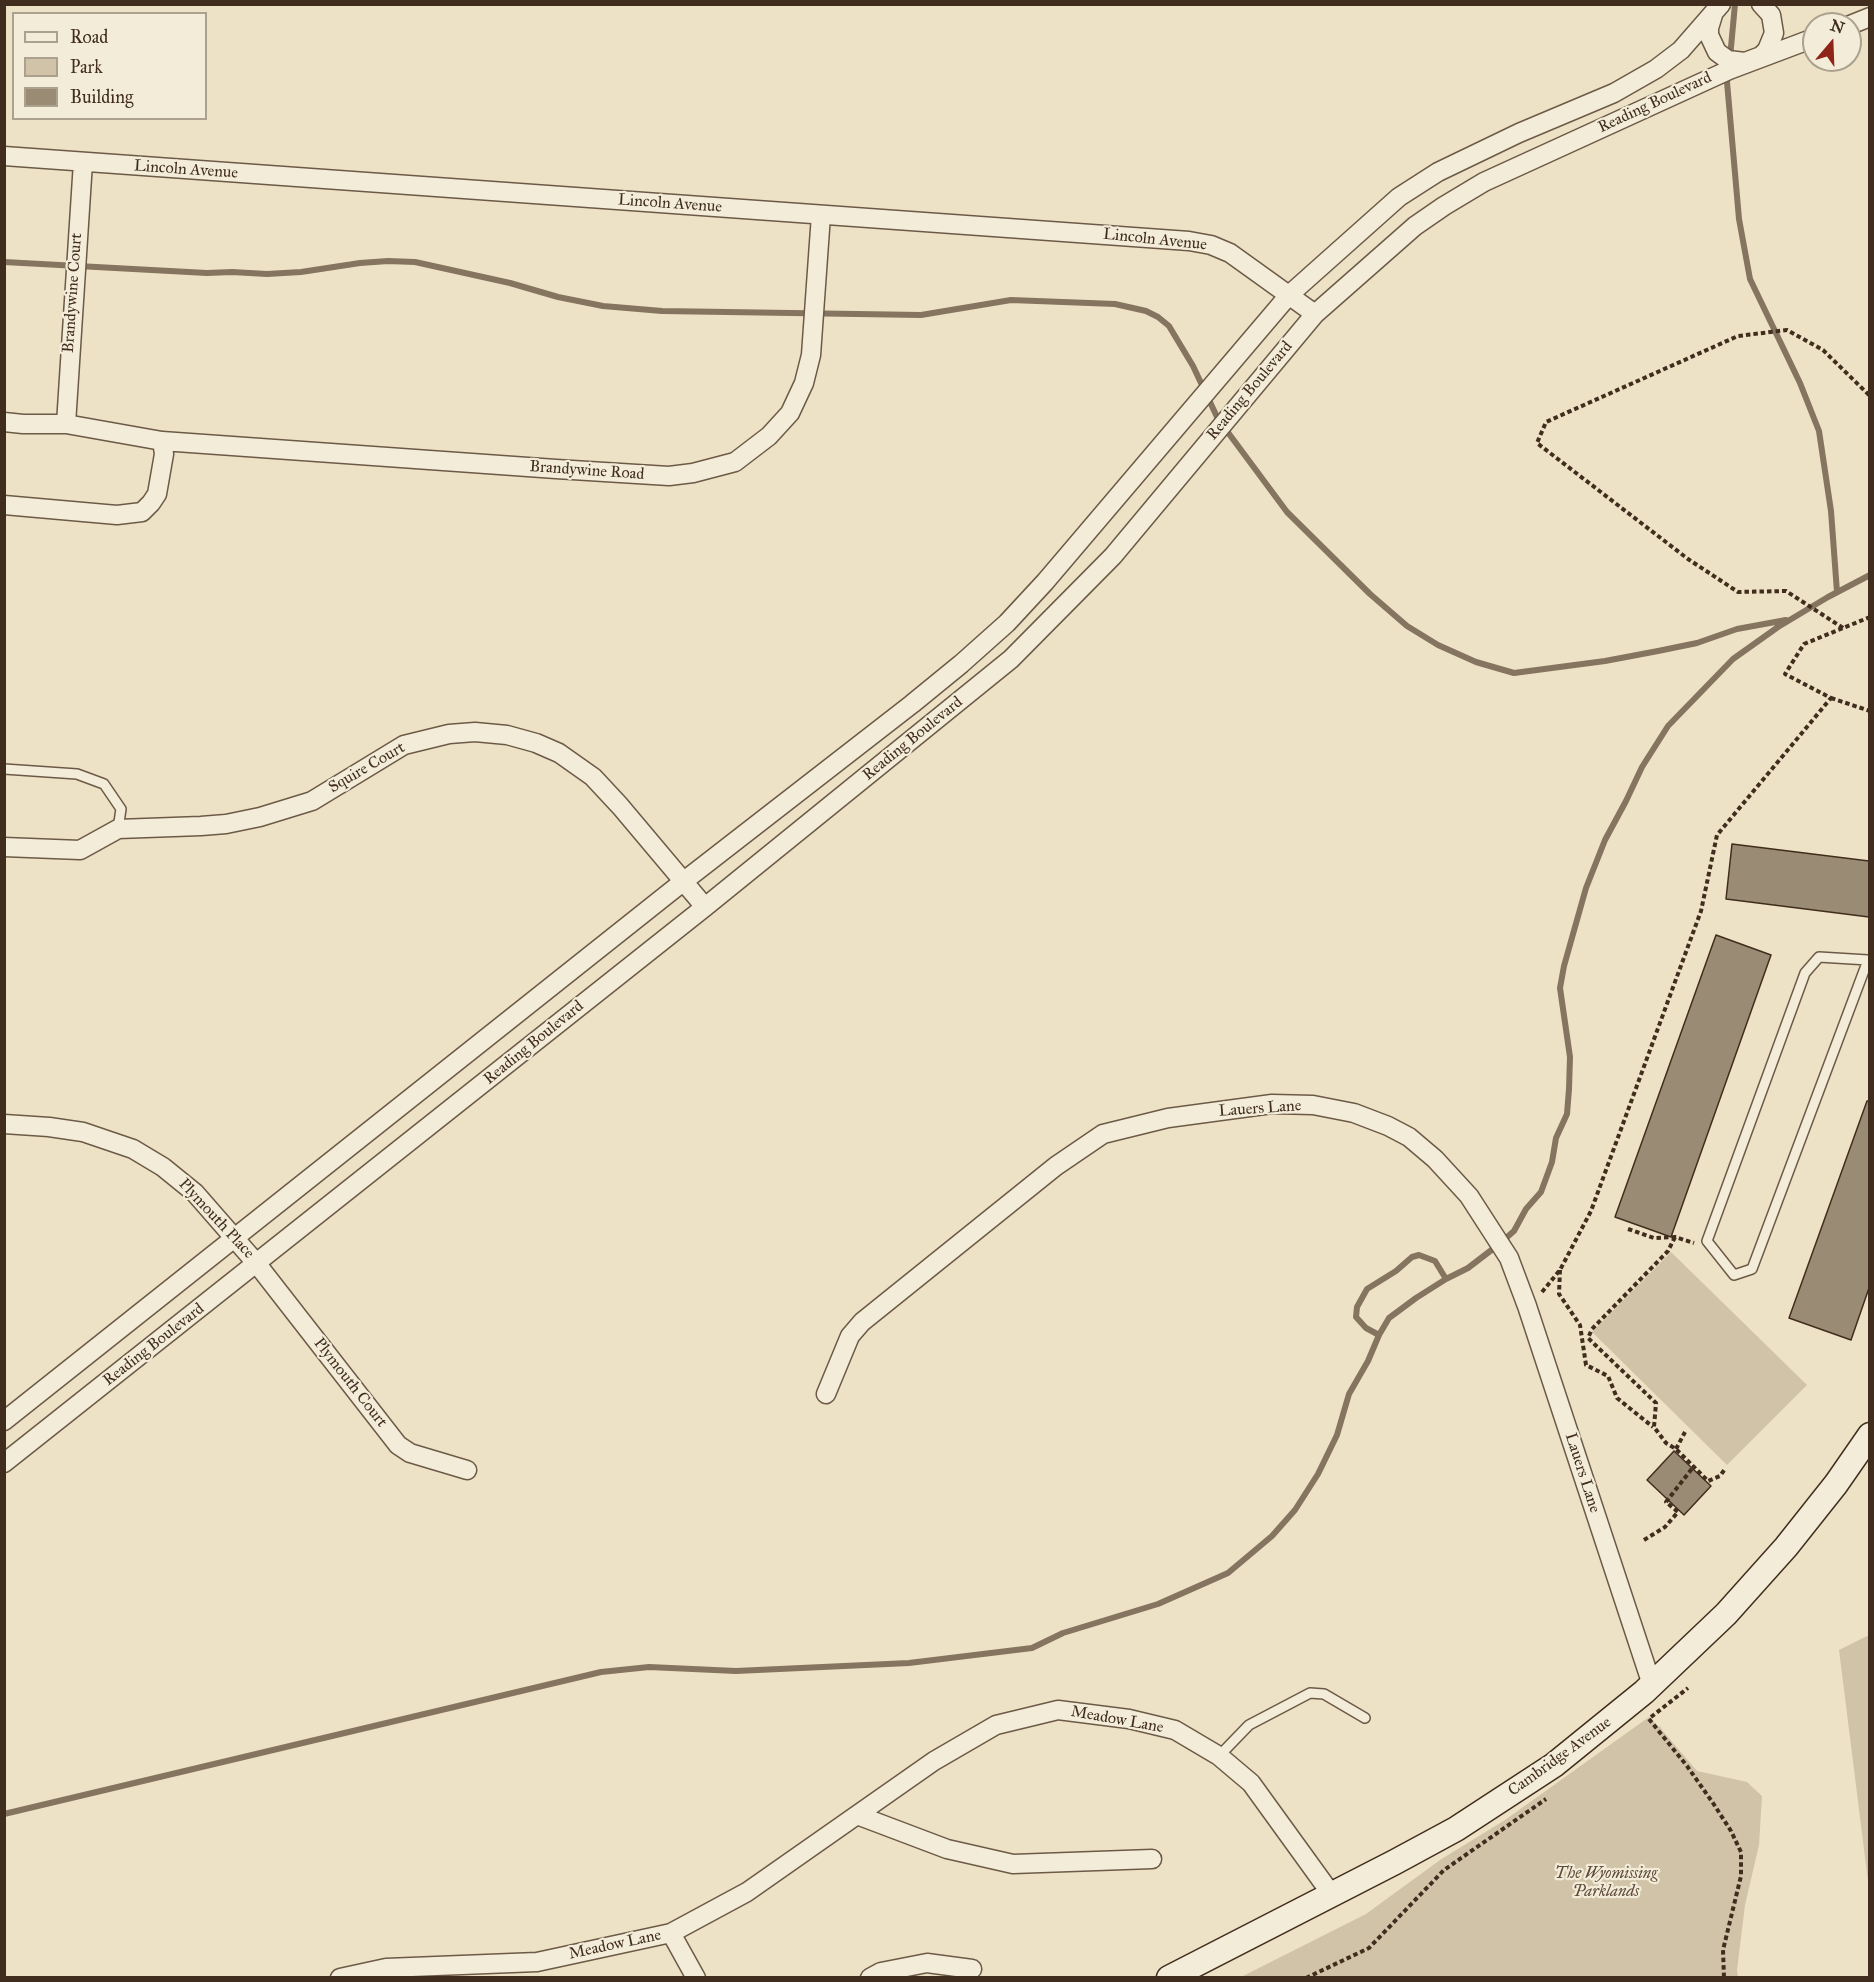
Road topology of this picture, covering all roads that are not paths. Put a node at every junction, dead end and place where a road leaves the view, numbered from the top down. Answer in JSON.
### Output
{"nodes":[{"id":1,"x":1761,"y":4,"type":"edge"},
{"id":2,"x":1717,"y":7,"type":"edge"},
{"id":3,"x":1802,"y":43,"type":"edge"},
{"id":4,"x":1753,"y":61,"type":"junction"},
{"id":5,"x":4,"y":156,"type":"edge"},
{"id":6,"x":83,"y":162,"type":"junction"},
{"id":7,"x":821,"y":215,"type":"junction"},
{"id":8,"x":1288,"y":295,"type":"junction"},
{"id":9,"x":1315,"y":314,"type":"junction"},
{"id":10,"x":4,"y":422,"type":"edge"},
{"id":11,"x":66,"y":424,"type":"junction"},
{"id":12,"x":162,"y":441,"type":"junction"},
{"id":13,"x":4,"y":505,"type":"edge"},
{"id":14,"x":4,"y":769,"type":"edge"},
{"id":15,"x":118,"y":829,"type":"junction"},
{"id":16,"x":4,"y":847,"type":"edge"},
{"id":17,"x":684,"y":881,"type":"junction"},
{"id":18,"x":705,"y":907,"type":"junction"},
{"id":19,"x":1868,"y":960,"type":"edge"},
{"id":20,"x":4,"y":1124,"type":"edge"},
{"id":21,"x":234,"y":1238,"type":"junction"},
{"id":22,"x":258,"y":1264,"type":"junction"},
{"id":23,"x":826,"y":1394,"type":"dead end"},
{"id":24,"x":4,"y":1420,"type":"edge"},
{"id":25,"x":1869,"y":1435,"type":"edge"},
{"id":26,"x":4,"y":1463,"type":"edge"},
{"id":27,"x":467,"y":1470,"type":"dead end"},
{"id":28,"x":1652,"y":1685,"type":"junction"},
{"id":29,"x":1365,"y":1718,"type":"dead end"},
{"id":30,"x":1219,"y":1756,"type":"junction"},
{"id":31,"x":856,"y":1815,"type":"junction"},
{"id":32,"x":1152,"y":1859,"type":"dead end"},
{"id":33,"x":1332,"y":1894,"type":"junction"},
{"id":34,"x":671,"y":1933,"type":"junction"},
{"id":35,"x":972,"y":1969,"type":"dead end"},
{"id":36,"x":340,"y":1977,"type":"edge"},
{"id":37,"x":696,"y":1977,"type":"edge"},
{"id":38,"x":870,"y":1977,"type":"edge"},
{"id":39,"x":1169,"y":1977,"type":"edge"}],
"edges":[{"from":1,"to":4,"type":"street"},
{"from":2,"to":4,"type":"street"},
{"from":2,"to":8,"type":"street","name":"Reading Boulevard"},
{"from":3,"to":4,"type":"street","name":"Reading Boulevard"},
{"from":4,"to":9,"type":"street","name":"Reading Boulevard"},
{"from":5,"to":6,"type":"street","name":"Lincoln Avenue"},
{"from":6,"to":7,"type":"street","name":"Lincoln Avenue"},
{"from":6,"to":11,"type":"street","name":"Brandywine Court"},
{"from":7,"to":8,"type":"street","name":"Lincoln Avenue"},
{"from":7,"to":12,"type":"street","name":"Brandywine Road"},
{"from":8,"to":9,"type":"street","name":"Lincoln Avenue"},
{"from":8,"to":17,"type":"street","name":"Reading Boulevard"},
{"from":9,"to":18,"type":"street","name":"Reading Boulevard"},
{"from":10,"to":11,"type":"street"},
{"from":11,"to":12,"type":"street"},
{"from":12,"to":13,"type":"street"},
{"from":14,"to":15,"type":"lane"},
{"from":15,"to":16,"type":"street","name":"Squire Court"},
{"from":15,"to":17,"type":"street","name":"Squire Court"},
{"from":17,"to":18,"type":"street","name":"Squire Court"},
{"from":17,"to":21,"type":"street","name":"Reading Boulevard"},
{"from":18,"to":22,"type":"street","name":"Reading Boulevard"},
{"from":19,"to":19,"type":"lane"},
{"from":20,"to":21,"type":"street","name":"Plymouth Place"},
{"from":21,"to":22,"type":"street","name":"Plymouth Place"},
{"from":21,"to":24,"type":"street","name":"Reading Boulevard"},
{"from":22,"to":26,"type":"street","name":"Reading Boulevard"},
{"from":22,"to":27,"type":"street","name":"Plymouth Court"},
{"from":23,"to":28,"type":"street","name":"Lauers Lane"},
{"from":25,"to":28,"type":"street","name":"Cambridge Avenue"},
{"from":28,"to":33,"type":"street","name":"Cambridge Avenue"},
{"from":29,"to":30,"type":"lane"},
{"from":30,"to":31,"type":"street","name":"Meadow Lane"},
{"from":30,"to":33,"type":"street","name":"Meadow Lane"},
{"from":31,"to":32,"type":"street"},
{"from":31,"to":34,"type":"street","name":"Meadow Lane"},
{"from":33,"to":39,"type":"street","name":"Cambridge Avenue"},
{"from":34,"to":36,"type":"street","name":"Meadow Lane"},
{"from":34,"to":37,"type":"street"},
{"from":35,"to":38,"type":"street"}]}
